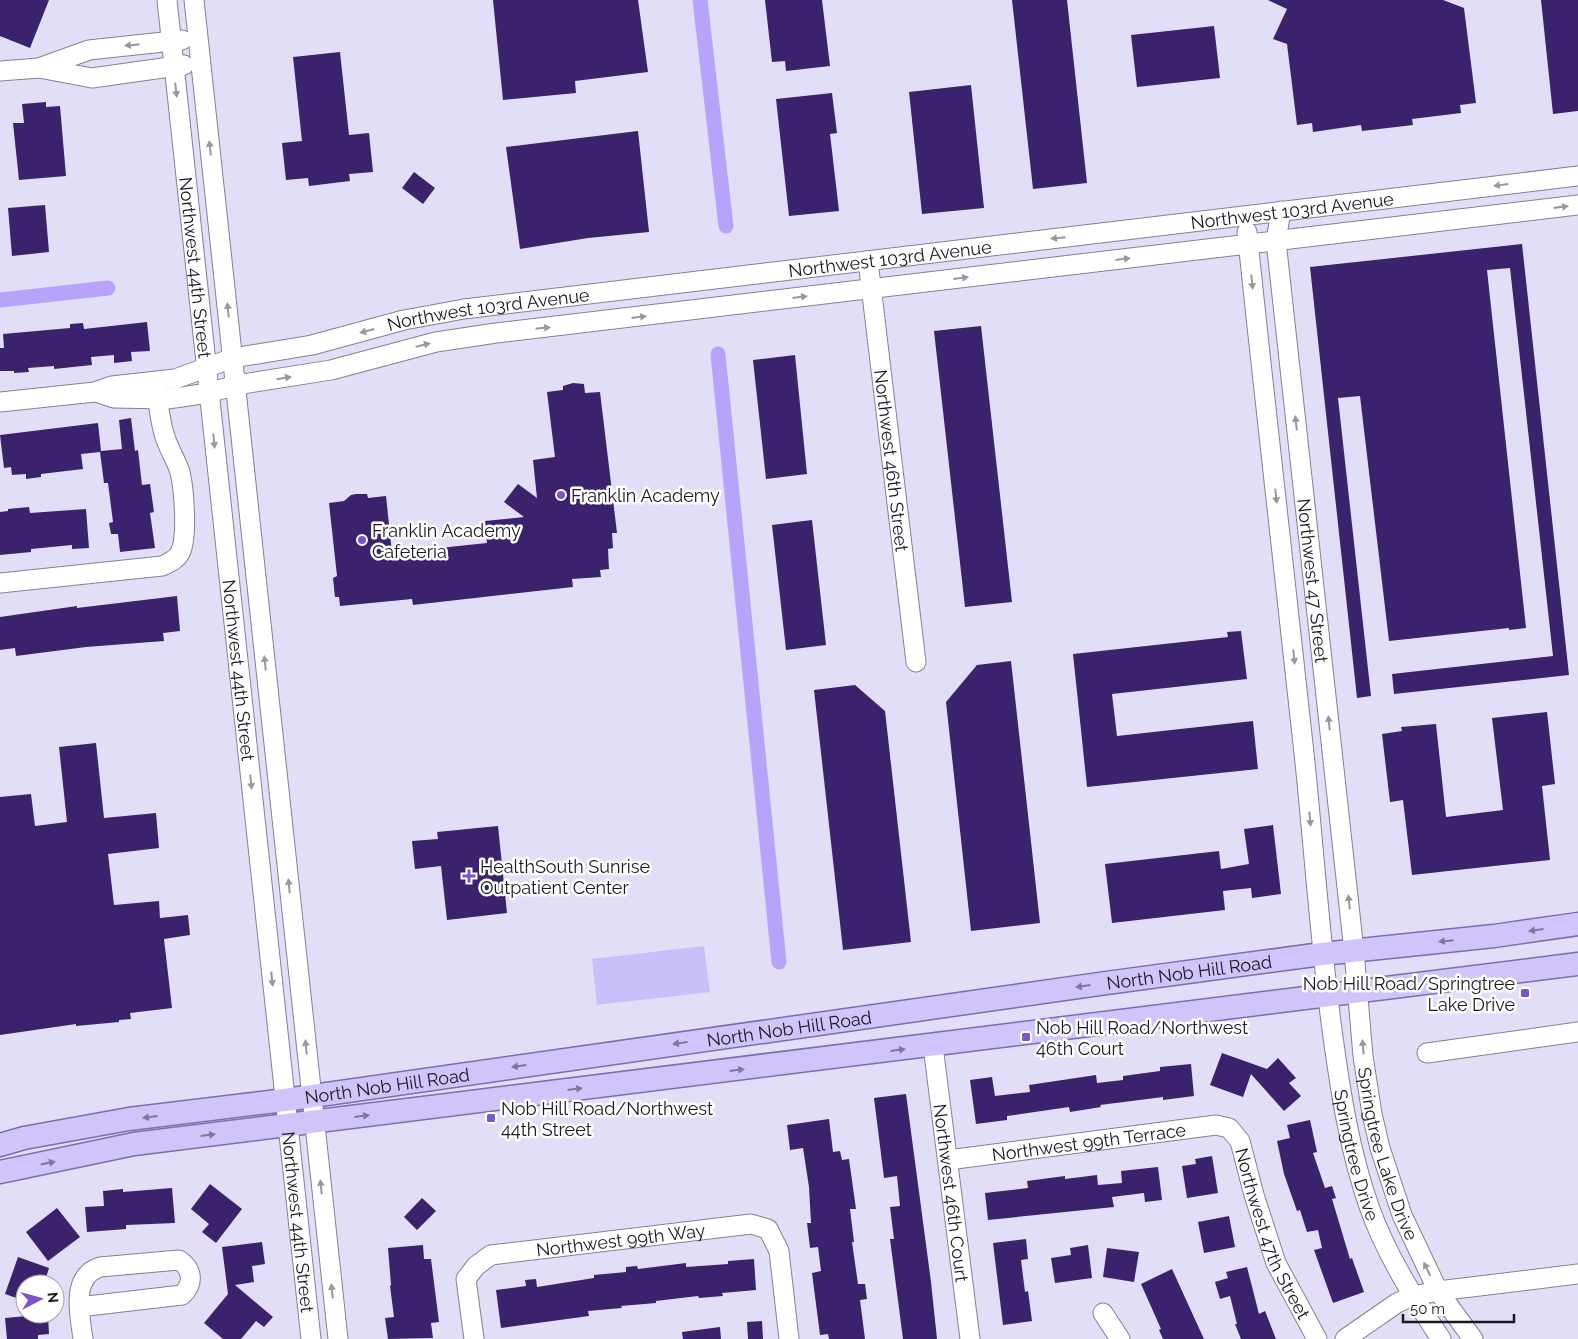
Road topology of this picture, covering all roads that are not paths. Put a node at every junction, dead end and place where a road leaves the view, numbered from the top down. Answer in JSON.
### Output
{"nodes":[{"id":1,"x":167,"y":0,"type":"edge"},
{"id":2,"x":194,"y":0,"type":"edge"},
{"id":3,"x":198,"y":39,"type":"junction"},
{"id":4,"x":172,"y":41,"type":"junction"},
{"id":5,"x":106,"y":48,"type":"junction"},
{"id":6,"x":200,"y":62,"type":"junction"},
{"id":7,"x":174,"y":66,"type":"junction"},
{"id":8,"x":39,"y":68,"type":"junction"},
{"id":9,"x":0,"y":71,"type":"edge"},
{"id":10,"x":109,"y":75,"type":"junction"},
{"id":11,"x":1578,"y":176,"type":"edge"},
{"id":12,"x":1578,"y":205,"type":"edge"},
{"id":13,"x":1281,"y":211,"type":"junction"},
{"id":14,"x":1245,"y":216,"type":"junction"},
{"id":15,"x":1276,"y":241,"type":"junction"},
{"id":16,"x":1248,"y":244,"type":"junction"},
{"id":17,"x":868,"y":261,"type":"junction"},
{"id":18,"x":871,"y":289,"type":"junction"},
{"id":19,"x":233,"y":358,"type":"junction"},
{"id":20,"x":206,"y":369,"type":"junction"},
{"id":21,"x":236,"y":385,"type":"junction"},
{"id":22,"x":156,"y":390,"type":"junction"},
{"id":23,"x":208,"y":393,"type":"junction"},
{"id":24,"x":0,"y":402,"type":"edge"},
{"id":25,"x":1300,"y":459,"type":"junction"},
{"id":26,"x":1272,"y":462,"type":"junction"},
{"id":27,"x":0,"y":583,"type":"edge"},
{"id":28,"x":916,"y":662,"type":"dead end"},
{"id":29,"x":1333,"y":753,"type":"junction"},
{"id":30,"x":1304,"y":756,"type":"junction"},
{"id":31,"x":1578,"y":924,"type":"edge"},
{"id":32,"x":1354,"y":951,"type":"junction"},
{"id":33,"x":1322,"y":954,"type":"junction"},
{"id":34,"x":1578,"y":964,"type":"edge"},
{"id":35,"x":1358,"y":991,"type":"junction"},
{"id":36,"x":1327,"y":994,"type":"junction"},
{"id":37,"x":1578,"y":1032,"type":"edge"},
{"id":38,"x":933,"y":1046,"type":"junction"},
{"id":39,"x":1427,"y":1053,"type":"dead end"},
{"id":40,"x":311,"y":1096,"type":"junction"},
{"id":41,"x":285,"y":1100,"type":"junction"},
{"id":42,"x":314,"y":1122,"type":"junction"},
{"id":43,"x":288,"y":1125,"type":"junction"},
{"id":44,"x":1230,"y":1128,"type":"joint"},
{"id":45,"x":0,"y":1145,"type":"edge"},
{"id":46,"x":948,"y":1160,"type":"junction"},
{"id":47,"x":0,"y":1172,"type":"edge"},
{"id":48,"x":1578,"y":1274,"type":"edge"},
{"id":49,"x":1438,"y":1291,"type":"junction"},
{"id":50,"x":1413,"y":1296,"type":"junction"},
{"id":51,"x":79,"y":1308,"type":"junction"},
{"id":52,"x":1103,"y":1313,"type":"dead end"},
{"id":53,"x":83,"y":1339,"type":"edge"},
{"id":54,"x":311,"y":1339,"type":"edge"},
{"id":55,"x":338,"y":1339,"type":"edge"},
{"id":56,"x":474,"y":1339,"type":"edge"},
{"id":57,"x":789,"y":1339,"type":"edge"},
{"id":58,"x":970,"y":1339,"type":"edge"},
{"id":59,"x":1120,"y":1339,"type":"edge"},
{"id":60,"x":1317,"y":1339,"type":"edge"},
{"id":61,"x":1345,"y":1339,"type":"edge"},
{"id":62,"x":1441,"y":1339,"type":"edge"},
{"id":63,"x":1473,"y":1339,"type":"edge"}],
"edges":[{"from":1,"to":4,"type":"street","name":"Northwest 44th Street"},
{"from":2,"to":3,"type":"street","name":"Northwest 44th Street"},
{"from":3,"to":4,"type":"street"},
{"from":3,"to":6,"type":"street","name":"Northwest 44th Street"},
{"from":4,"to":5,"type":"street","one_way":true},
{"from":4,"to":7,"type":"street","name":"Northwest 44th Street"},
{"from":5,"to":8,"type":"street"},
{"from":5,"to":10,"type":"street"},
{"from":6,"to":7,"type":"street"},
{"from":19,"to":6,"type":"street","name":"Northwest 44th Street","one_way":true},
{"from":7,"to":10,"type":"street"},
{"from":7,"to":20,"type":"street","name":"Northwest 44th Street","one_way":true},
{"from":8,"to":9,"type":"street"},
{"from":8,"to":10,"type":"street"},
{"from":11,"to":13,"type":"street","name":"Northwest 103rd Avenue","one_way":true},
{"from":15,"to":12,"type":"street","name":"Northwest 103rd Avenue","one_way":true},
{"from":13,"to":14,"type":"street","name":"Northwest 103rd Avenue"},
{"from":13,"to":15,"type":"street","name":"Northwest 47 Street"},
{"from":14,"to":16,"type":"street","name":"Northwest 47 Street"},
{"from":14,"to":17,"type":"street","name":"Northwest 103rd Avenue","one_way":true},
{"from":15,"to":16,"type":"street","name":"Northwest 103rd Avenue"},
{"from":25,"to":15,"type":"street","name":"Northwest 47 Street","one_way":true},
{"from":18,"to":16,"type":"street","name":"Northwest 103rd Avenue","one_way":true},
{"from":16,"to":26,"type":"street","name":"Northwest 47 Street","one_way":true},
{"from":17,"to":18,"type":"street","name":"Northwest 46th Street"},
{"from":17,"to":19,"type":"street","name":"Northwest 103rd Avenue","one_way":true},
{"from":21,"to":18,"type":"street","name":"Northwest 103rd Avenue","one_way":true},
{"from":18,"to":28,"type":"street","name":"Northwest 46th Street"},
{"from":19,"to":20,"type":"street","name":"Northwest 103rd Avenue"},
{"from":19,"to":21,"type":"street","name":"Northwest 44th Street"},
{"from":20,"to":22,"type":"street","name":"Northwest 103rd Avenue"},
{"from":20,"to":23,"type":"street","name":"Northwest 44th Street"},
{"from":21,"to":23,"type":"street","name":"Northwest 103rd Avenue"},
{"from":40,"to":21,"type":"street","name":"Northwest 44th Street","one_way":true},
{"from":22,"to":23,"type":"street","name":"Northwest 103rd Avenue"},
{"from":22,"to":24,"type":"street"},
{"from":22,"to":27,"type":"street"},
{"from":23,"to":41,"type":"street","name":"Northwest 44th Street","one_way":true},
{"from":25,"to":26,"type":"street"},
{"from":29,"to":25,"type":"street","name":"Northwest 47 Street","one_way":true},
{"from":26,"to":30,"type":"street","name":"Northwest 47 Street","one_way":true},
{"from":29,"to":30,"type":"street"},
{"from":32,"to":29,"type":"street","name":"Northwest 47 Street","one_way":true},
{"from":30,"to":33,"type":"street","name":"Northwest 47 Street","one_way":true},
{"from":31,"to":32,"type":"main road","name":"North Nob Hill Road","one_way":true},
{"from":32,"to":33,"type":"main road","name":"North Nob Hill Road"},
{"from":32,"to":35,"type":"street","name":"Springtree Lake Drive"},
{"from":33,"to":36,"type":"street","name":"Springtree Drive"},
{"from":33,"to":40,"type":"main road","name":"North Nob Hill Road","one_way":true},
{"from":34,"to":35,"type":"main road","name":"North Nob Hill Road"},
{"from":35,"to":36,"type":"main road","name":"North Nob Hill Road"},
{"from":49,"to":35,"type":"street","name":"Springtree Lake Drive","one_way":true},
{"from":36,"to":38,"type":"main road","name":"North Nob Hill Road"},
{"from":36,"to":50,"type":"street","name":"Springtree Drive"},
{"from":37,"to":39,"type":"street"},
{"from":42,"to":38,"type":"main road","name":"North Nob Hill Road","one_way":true},
{"from":38,"to":46,"type":"street","name":"Northwest 46th Court"},
{"from":40,"to":41,"type":"main road","name":"North Nob Hill Road"},
{"from":40,"to":42,"type":"street","name":"Northwest 44th Street"},
{"from":41,"to":43,"type":"street","name":"Northwest 44th Street"},
{"from":41,"to":45,"type":"main road","name":"North Nob Hill Road","one_way":true},
{"from":42,"to":43,"type":"main road","name":"North Nob Hill Road"},
{"from":55,"to":42,"type":"street","name":"Northwest 44th Street","one_way":true},
{"from":47,"to":43,"type":"main road","name":"North Nob Hill Road","one_way":true},
{"from":43,"to":54,"type":"street","name":"Northwest 44th Street"},
{"from":44,"to":46,"type":"street","name":"Northwest 99th Terrace"},
{"from":44,"to":60,"type":"street","name":"Northwest 47th Street"},
{"from":46,"to":58,"type":"street","name":"Northwest 46th Court"},
{"from":48,"to":49,"type":"street"},
{"from":49,"to":50,"type":"street"},
{"from":49,"to":63,"type":"street","name":"Springtree Lake Drive"},
{"from":50,"to":61,"type":"street"},
{"from":50,"to":62,"type":"street","name":"Springtree Drive"},
{"from":51,"to":51,"type":"street"},
{"from":51,"to":53,"type":"street"},
{"from":52,"to":59,"type":"street"},
{"from":56,"to":57,"type":"street","name":"Northwest 99th Way"}]}
